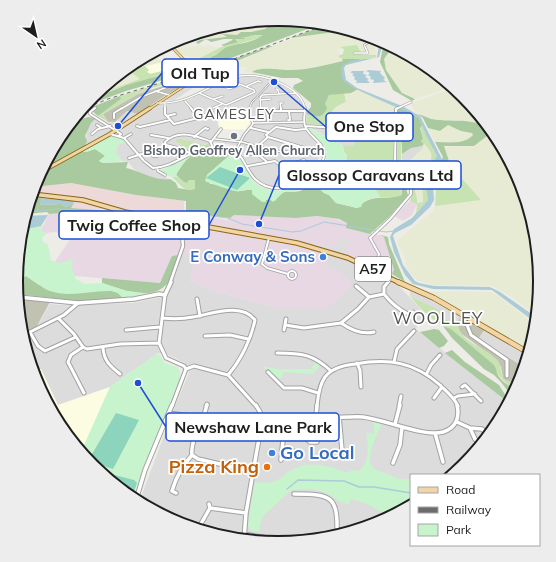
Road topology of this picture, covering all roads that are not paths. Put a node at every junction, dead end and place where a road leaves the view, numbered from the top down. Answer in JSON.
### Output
{"nodes":[{"id":1,"x":368,"y":43,"type":"edge"},
{"id":2,"x":172,"y":48,"type":"edge"},
{"id":3,"x":354,"y":54,"type":"dead end"},
{"id":4,"x":226,"y":79,"type":"junction"},
{"id":5,"x":272,"y":80,"type":"junction"},
{"id":6,"x":261,"y":82,"type":"dead end"},
{"id":7,"x":172,"y":83,"type":"dead end"},
{"id":8,"x":240,"y":85,"type":"junction"},
{"id":9,"x":170,"y":86,"type":"junction"},
{"id":10,"x":223,"y":86,"type":"dead end"},
{"id":11,"x":174,"y":87,"type":"dead end"},
{"id":12,"x":246,"y":87,"type":"junction"},
{"id":13,"x":276,"y":88,"type":"dead end"},
{"id":14,"x":155,"y":91,"type":"junction"},
{"id":15,"x":199,"y":93,"type":"junction"},
{"id":16,"x":296,"y":93,"type":"junction"},
{"id":17,"x":279,"y":94,"type":"junction"},
{"id":18,"x":169,"y":95,"type":"junction"},
{"id":19,"x":223,"y":96,"type":"dead end"},
{"id":20,"x":214,"y":100,"type":"junction"},
{"id":21,"x":260,"y":100,"type":"junction"},
{"id":22,"x":271,"y":100,"type":"dead end"},
{"id":23,"x":185,"y":101,"type":"junction"},
{"id":24,"x":411,"y":102,"type":"dead end"},
{"id":25,"x":157,"y":103,"type":"junction"},
{"id":26,"x":283,"y":103,"type":"dead end"},
{"id":27,"x":165,"y":104,"type":"junction"},
{"id":28,"x":223,"y":104,"type":"junction"},
{"id":29,"x":95,"y":108,"type":"dead end"},
{"id":30,"x":213,"y":108,"type":"dead end"},
{"id":31,"x":305,"y":110,"type":"junction"},
{"id":32,"x":267,"y":111,"type":"junction"},
{"id":33,"x":281,"y":111,"type":"junction"},
{"id":34,"x":289,"y":111,"type":"junction"},
{"id":35,"x":212,"y":112,"type":"dead end"},
{"id":36,"x":175,"y":114,"type":"dead end"},
{"id":37,"x":110,"y":116,"type":"dead end"},
{"id":38,"x":167,"y":116,"type":"junction"},
{"id":39,"x":198,"y":116,"type":"junction"},
{"id":40,"x":170,"y":120,"type":"junction"},
{"id":41,"x":288,"y":120,"type":"dead end"},
{"id":42,"x":268,"y":121,"type":"dead end"},
{"id":43,"x":304,"y":122,"type":"junction"},
{"id":44,"x":252,"y":123,"type":"junction"},
{"id":45,"x":97,"y":125,"type":"dead end"},
{"id":46,"x":110,"y":126,"type":"junction"},
{"id":47,"x":137,"y":126,"type":"dead end"},
{"id":48,"x":305,"y":126,"type":"junction"},
{"id":49,"x":100,"y":128,"type":"junction"},
{"id":50,"x":251,"y":128,"type":"dead end"},
{"id":51,"x":208,"y":129,"type":"dead end"},
{"id":52,"x":221,"y":129,"type":"dead end"},
{"id":53,"x":306,"y":129,"type":"junction"},
{"id":54,"x":117,"y":130,"type":"junction"},
{"id":55,"x":268,"y":132,"type":"junction"},
{"id":56,"x":342,"y":132,"type":"dead end"},
{"id":57,"x":92,"y":134,"type":"dead end"},
{"id":58,"x":110,"y":134,"type":"junction"},
{"id":59,"x":131,"y":134,"type":"dead end"},
{"id":60,"x":152,"y":135,"type":"dead end"},
{"id":61,"x":118,"y":137,"type":"junction"},
{"id":62,"x":194,"y":137,"type":"junction"},
{"id":63,"x":268,"y":137,"type":"junction"},
{"id":64,"x":124,"y":138,"type":"junction"},
{"id":65,"x":169,"y":138,"type":"junction"},
{"id":66,"x":215,"y":139,"type":"junction"},
{"id":67,"x":211,"y":142,"type":"junction"},
{"id":68,"x":242,"y":142,"type":"junction"},
{"id":69,"x":259,"y":145,"type":"dead end"},
{"id":70,"x":170,"y":146,"type":"junction"},
{"id":71,"x":213,"y":148,"type":"junction"},
{"id":72,"x":304,"y":148,"type":"junction"},
{"id":73,"x":324,"y":150,"type":"junction"},
{"id":74,"x":148,"y":152,"type":"dead end"},
{"id":75,"x":235,"y":152,"type":"junction"},
{"id":76,"x":300,"y":152,"type":"dead end"},
{"id":77,"x":189,"y":153,"type":"junction"},
{"id":78,"x":250,"y":154,"type":"dead end"},
{"id":79,"x":139,"y":155,"type":"junction"},
{"id":80,"x":324,"y":155,"type":"junction"},
{"id":81,"x":153,"y":156,"type":"dead end"},
{"id":82,"x":129,"y":158,"type":"dead end"},
{"id":83,"x":266,"y":162,"type":"junction"},
{"id":84,"x":307,"y":163,"type":"dead end"},
{"id":85,"x":248,"y":166,"type":"junction"},
{"id":86,"x":49,"y":167,"type":"edge"},
{"id":87,"x":283,"y":167,"type":"junction"},
{"id":88,"x":157,"y":168,"type":"junction"},
{"id":89,"x":297,"y":173,"type":"dead end"},
{"id":90,"x":165,"y":175,"type":"dead end"},
{"id":91,"x":292,"y":175,"type":"junction"},
{"id":92,"x":302,"y":183,"type":"junction"},
{"id":93,"x":38,"y":195,"type":"edge"},
{"id":94,"x":189,"y":223,"type":"junction"},
{"id":95,"x":269,"y":238,"type":"junction"},
{"id":96,"x":373,"y":268,"type":"junction"},
{"id":97,"x":288,"y":274,"type":"dead end"},
{"id":98,"x":391,"y":279,"type":"junction"},
{"id":99,"x":356,"y":286,"type":"dead end"},
{"id":100,"x":384,"y":294,"type":"junction"},
{"id":101,"x":165,"y":295,"type":"junction"},
{"id":102,"x":369,"y":297,"type":"junction"},
{"id":103,"x":24,"y":298,"type":"edge"},
{"id":104,"x":198,"y":299,"type":"dead end"},
{"id":105,"x":78,"y":303,"type":"junction"},
{"id":106,"x":413,"y":312,"type":"dead end"},
{"id":107,"x":200,"y":316,"type":"junction"},
{"id":108,"x":58,"y":318,"type":"junction"},
{"id":109,"x":162,"y":318,"type":"junction"},
{"id":110,"x":286,"y":319,"type":"dead end"},
{"id":111,"x":471,"y":320,"type":"junction"},
{"id":112,"x":341,"y":323,"type":"junction"},
{"id":113,"x":285,"y":325,"type":"junction"},
{"id":114,"x":160,"y":327,"type":"junction"},
{"id":115,"x":126,"y":330,"type":"dead end"},
{"id":116,"x":284,"y":330,"type":"dead end"},
{"id":117,"x":414,"y":331,"type":"dead end"},
{"id":118,"x":374,"y":332,"type":"dead end"},
{"id":119,"x":28,"y":333,"type":"edge"},
{"id":120,"x":31,"y":334,"type":"dead end"},
{"id":121,"x":205,"y":336,"type":"dead end"},
{"id":122,"x":76,"y":337,"type":"junction"},
{"id":123,"x":248,"y":339,"type":"junction"},
{"id":124,"x":159,"y":343,"type":"junction"},
{"id":125,"x":83,"y":347,"type":"junction"},
{"id":126,"x":103,"y":348,"type":"junction"},
{"id":127,"x":523,"y":350,"type":"edge"},
{"id":128,"x":277,"y":353,"type":"dead end"},
{"id":129,"x":440,"y":355,"type":"dead end"},
{"id":130,"x":394,"y":362,"type":"junction"},
{"id":131,"x":357,"y":363,"type":"junction"},
{"id":132,"x":186,"y":370,"type":"junction"},
{"id":133,"x":331,"y":371,"type":"junction"},
{"id":134,"x":268,"y":372,"type":"dead end"},
{"id":135,"x":427,"y":373,"type":"junction"},
{"id":136,"x":120,"y":374,"type":"dead end"},
{"id":137,"x":228,"y":375,"type":"junction"},
{"id":138,"x":507,"y":376,"type":"dead end"},
{"id":139,"x":361,"y":387,"type":"dead end"},
{"id":140,"x":442,"y":387,"type":"junction"},
{"id":141,"x":462,"y":387,"type":"dead end"},
{"id":142,"x":84,"y":393,"type":"dead end"},
{"id":143,"x":318,"y":393,"type":"junction"},
{"id":144,"x":475,"y":394,"type":"junction"},
{"id":145,"x":401,"y":396,"type":"dead end"},
{"id":146,"x":434,"y":398,"type":"dead end"},
{"id":147,"x":454,"y":398,"type":"junction"},
{"id":148,"x":481,"y":400,"type":"dead end"},
{"id":149,"x":207,"y":404,"type":"dead end"},
{"id":150,"x":169,"y":413,"type":"junction"},
{"id":151,"x":339,"y":417,"type":"junction"},
{"id":152,"x":316,"y":418,"type":"junction"},
{"id":153,"x":198,"y":419,"type":"junction"},
{"id":154,"x":285,"y":420,"type":"junction"},
{"id":155,"x":303,"y":420,"type":"junction"},
{"id":156,"x":262,"y":421,"type":"junction"},
{"id":157,"x":457,"y":422,"type":"junction"},
{"id":158,"x":395,"y":424,"type":"junction"},
{"id":159,"x":402,"y":427,"type":"junction"},
{"id":160,"x":470,"y":428,"type":"junction"},
{"id":161,"x":223,"y":429,"type":"dead end"},
{"id":162,"x":484,"y":431,"type":"edge"},
{"id":163,"x":435,"y":433,"type":"junction"},
{"id":164,"x":259,"y":437,"type":"junction"},
{"id":165,"x":477,"y":441,"type":"edge"},
{"id":166,"x":317,"y":442,"type":"dead end"},
{"id":167,"x":284,"y":450,"type":"junction"},
{"id":168,"x":342,"y":450,"type":"dead end"},
{"id":169,"x":292,"y":451,"type":"dead end"},
{"id":170,"x":192,"y":454,"type":"junction"},
{"id":171,"x":281,"y":460,"type":"dead end"},
{"id":172,"x":443,"y":462,"type":"dead end"},
{"id":173,"x":393,"y":463,"type":"dead end"},
{"id":174,"x":254,"y":472,"type":"junction"},
{"id":175,"x":176,"y":493,"type":"dead end"},
{"id":176,"x":138,"y":494,"type":"edge"},
{"id":177,"x":294,"y":494,"type":"dead end"},
{"id":178,"x":246,"y":513,"type":"junction"},
{"id":179,"x":201,"y":524,"type":"edge"},
{"id":180,"x":337,"y":529,"type":"edge"},
{"id":181,"x":244,"y":534,"type":"edge"}],
"edges":[{"from":1,"to":3,"type":"street"},
{"from":2,"to":18,"type":"main road","bridge":true},
{"from":4,"to":5,"type":"street"},
{"from":4,"to":8,"type":"street"},
{"from":4,"to":15,"type":"street"},
{"from":5,"to":16,"type":"street"},
{"from":5,"to":44,"type":"street"},
{"from":6,"to":12,"type":"street"},
{"from":7,"to":9,"type":"street"},
{"from":8,"to":10,"type":"street"},
{"from":8,"to":12,"type":"street"},
{"from":9,"to":11,"type":"street"},
{"from":9,"to":14,"type":"street"},
{"from":12,"to":28,"type":"street"},
{"from":13,"to":17,"type":"street"},
{"from":14,"to":18,"type":"street"},
{"from":14,"to":37,"type":"street"},
{"from":15,"to":20,"type":"street"},
{"from":15,"to":23,"type":"street"},
{"from":16,"to":17,"type":"street"},
{"from":16,"to":31,"type":"street"},
{"from":17,"to":21,"type":"street"},
{"from":18,"to":25,"type":"main road"},
{"from":19,"to":20,"type":"street"},
{"from":20,"to":28,"type":"street"},
{"from":21,"to":22,"type":"street"},
{"from":21,"to":32,"type":"street"},
{"from":23,"to":27,"type":"street"},
{"from":23,"to":39,"type":"street"},
{"from":24,"to":96,"type":"street"},
{"from":25,"to":27,"type":"street"},
{"from":25,"to":54,"type":"main road"},
{"from":26,"to":33,"type":"street"},
{"from":27,"to":38,"type":"street"},
{"from":28,"to":30,"type":"street"},
{"from":29,"to":46,"type":"street"},
{"from":31,"to":34,"type":"street"},
{"from":31,"to":43,"type":"street"},
{"from":32,"to":33,"type":"street"},
{"from":32,"to":42,"type":"street"},
{"from":33,"to":34,"type":"street"},
{"from":34,"to":41,"type":"street"},
{"from":35,"to":39,"type":"street"},
{"from":36,"to":38,"type":"street"},
{"from":38,"to":40,"type":"street"},
{"from":39,"to":40,"type":"street"},
{"from":40,"to":47,"type":"street"},
{"from":43,"to":44,"type":"street"},
{"from":43,"to":48,"type":"street"},
{"from":44,"to":68,"type":"street"},
{"from":45,"to":49,"type":"street"},
{"from":46,"to":49,"type":"street"},
{"from":46,"to":54,"type":"street"},
{"from":48,"to":53,"type":"street"},
{"from":48,"to":56,"type":"street"},
{"from":49,"to":57,"type":"street"},
{"from":50,"to":55,"type":"street"},
{"from":51,"to":62,"type":"street"},
{"from":52,"to":66,"type":"street"},
{"from":53,"to":55,"type":"street"},
{"from":53,"to":73,"type":"street"},
{"from":54,"to":58,"type":"main road"},
{"from":54,"to":61,"type":"street"},
{"from":55,"to":63,"type":"street"},
{"from":58,"to":61,"type":"street"},
{"from":58,"to":86,"type":"main road"},
{"from":59,"to":64,"type":"street"},
{"from":60,"to":65,"type":"street"},
{"from":61,"to":64,"type":"street"},
{"from":62,"to":65,"type":"street"},
{"from":62,"to":67,"type":"street"},
{"from":63,"to":69,"type":"street"},
{"from":63,"to":72,"type":"street"},
{"from":64,"to":79,"type":"street"},
{"from":65,"to":70,"type":"street"},
{"from":66,"to":67,"type":"street"},
{"from":66,"to":68,"type":"street"},
{"from":67,"to":71,"type":"street"},
{"from":68,"to":75,"type":"street"},
{"from":68,"to":80,"type":"street"},
{"from":70,"to":77,"type":"street"},
{"from":70,"to":81,"type":"street"},
{"from":71,"to":75,"type":"street"},
{"from":71,"to":77,"type":"street"},
{"from":72,"to":73,"type":"street"},
{"from":72,"to":76,"type":"street"},
{"from":73,"to":80,"type":"street"},
{"from":74,"to":79,"type":"street"},
{"from":75,"to":85,"type":"street"},
{"from":77,"to":88,"type":"street"},
{"from":78,"to":83,"type":"street"},
{"from":79,"to":82,"type":"street"},
{"from":79,"to":88,"type":"street"},
{"from":80,"to":92,"type":"street"},
{"from":83,"to":85,"type":"street"},
{"from":83,"to":87,"type":"street"},
{"from":84,"to":87,"type":"street"},
{"from":85,"to":92,"type":"street"},
{"from":87,"to":91,"type":"street"},
{"from":88,"to":90,"type":"street"},
{"from":89,"to":91,"type":"street"},
{"from":91,"to":92,"type":"street"},
{"from":93,"to":94,"type":"main road","number":"A57"},
{"from":94,"to":95,"type":"main road","number":"A57"},
{"from":94,"to":101,"type":"street"},
{"from":95,"to":96,"type":"main road","number":"A57"},
{"from":95,"to":97,"type":"street"},
{"from":96,"to":98,"type":"main road","number":"A57"},
{"from":98,"to":100,"type":"street"},
{"from":98,"to":111,"type":"main road","number":"A57"},
{"from":99,"to":102,"type":"street"},
{"from":100,"to":102,"type":"street"},
{"from":100,"to":106,"type":"street"},
{"from":101,"to":105,"type":"street"},
{"from":101,"to":109,"type":"street"},
{"from":102,"to":112,"type":"street"},
{"from":103,"to":105,"type":"street"},
{"from":104,"to":107,"type":"street"},
{"from":105,"to":108,"type":"street"},
{"from":107,"to":109,"type":"street"},
{"from":107,"to":123,"type":"street"},
{"from":108,"to":119,"type":"street"},
{"from":108,"to":122,"type":"street"},
{"from":109,"to":114,"type":"street"},
{"from":110,"to":113,"type":"street"},
{"from":111,"to":127,"type":"main road","number":"A57"},
{"from":111,"to":138,"type":"street"},
{"from":112,"to":113,"type":"street"},
{"from":112,"to":118,"type":"street"},
{"from":113,"to":116,"type":"street"},
{"from":114,"to":115,"type":"street"},
{"from":114,"to":124,"type":"street"},
{"from":117,"to":130,"type":"street"},
{"from":120,"to":122,"type":"street"},
{"from":121,"to":123,"type":"street"},
{"from":122,"to":125,"type":"street"},
{"from":123,"to":137,"type":"street"},
{"from":124,"to":126,"type":"street"},
{"from":124,"to":132,"type":"street"},
{"from":125,"to":126,"type":"street"},
{"from":125,"to":142,"type":"street"},
{"from":126,"to":136,"type":"street"},
{"from":128,"to":133,"type":"street"},
{"from":129,"to":135,"type":"street"},
{"from":130,"to":131,"type":"street"},
{"from":130,"to":135,"type":"street"},
{"from":131,"to":133,"type":"street"},
{"from":131,"to":139,"type":"street"},
{"from":132,"to":137,"type":"street"},
{"from":132,"to":150,"type":"street"},
{"from":133,"to":143,"type":"street"},
{"from":134,"to":143,"type":"street"},
{"from":135,"to":140,"type":"street"},
{"from":137,"to":156,"type":"street"},
{"from":140,"to":146,"type":"street"},
{"from":140,"to":147,"type":"street"},
{"from":141,"to":144,"type":"street"},
{"from":143,"to":152,"type":"street"},
{"from":144,"to":147,"type":"street"},
{"from":144,"to":148,"type":"street"},
{"from":145,"to":158,"type":"street"},
{"from":147,"to":157,"type":"street"},
{"from":149,"to":153,"type":"street"},
{"from":150,"to":153,"type":"street"},
{"from":150,"to":176,"type":"street"},
{"from":151,"to":152,"type":"street"},
{"from":151,"to":158,"type":"street"},
{"from":151,"to":168,"type":"street"},
{"from":152,"to":155,"type":"street"},
{"from":153,"to":170,"type":"street"},
{"from":154,"to":155,"type":"street"},
{"from":154,"to":156,"type":"street"},
{"from":154,"to":167,"type":"street"},
{"from":155,"to":166,"type":"street"},
{"from":156,"to":164,"type":"street"},
{"from":157,"to":160,"type":"street"},
{"from":157,"to":163,"type":"street"},
{"from":158,"to":159,"type":"street"},
{"from":159,"to":163,"type":"street"},
{"from":159,"to":173,"type":"street"},
{"from":160,"to":162,"type":"street"},
{"from":160,"to":165,"type":"street"},
{"from":161,"to":164,"type":"street"},
{"from":163,"to":172,"type":"street"},
{"from":164,"to":174,"type":"street"},
{"from":167,"to":169,"type":"street"},
{"from":167,"to":171,"type":"street"},
{"from":170,"to":174,"type":"street"},
{"from":170,"to":175,"type":"street"},
{"from":174,"to":178,"type":"street"},
{"from":177,"to":180,"type":"street"},
{"from":178,"to":179,"type":"street"},
{"from":178,"to":181,"type":"street"}]}
